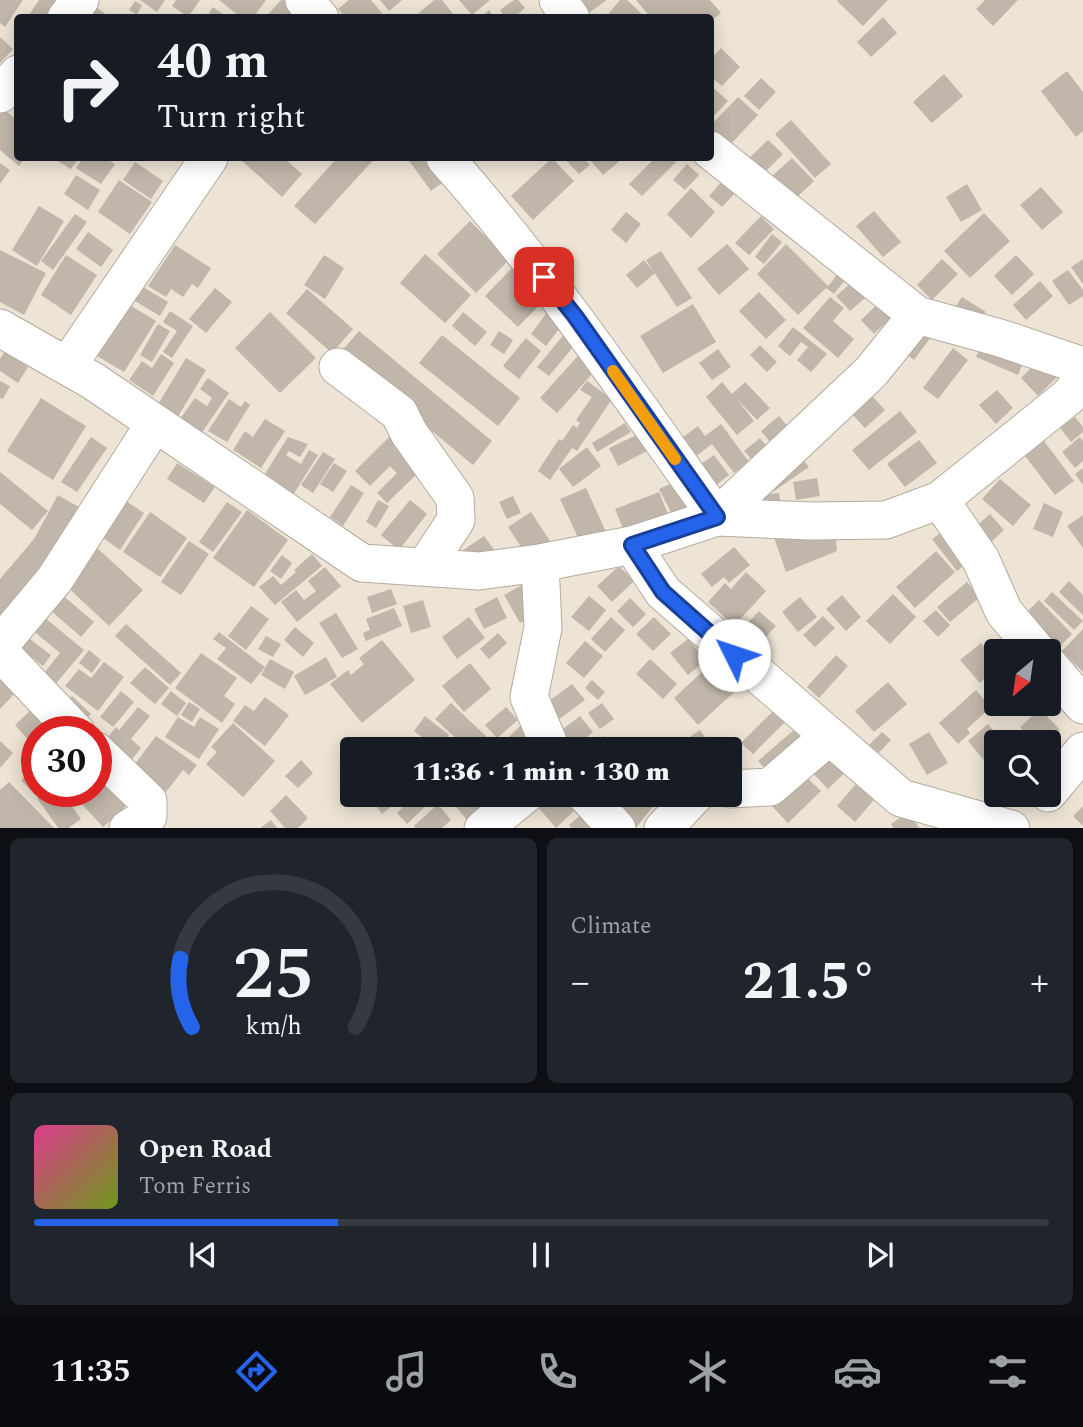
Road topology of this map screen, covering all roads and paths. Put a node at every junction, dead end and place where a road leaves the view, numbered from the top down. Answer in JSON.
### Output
{"nodes":[{"id":1,"x":80,"y":0,"type":"edge"},
{"id":2,"x":304,"y":0,"type":"edge"},
{"id":3,"x":341,"y":0,"type":"edge"},
{"id":4,"x":558,"y":0,"type":"edge"},
{"id":5,"x":68,"y":14,"type":"edge"},
{"id":6,"x":319,"y":14,"type":"edge"},
{"id":7,"x":327,"y":14,"type":"edge"},
{"id":8,"x":569,"y":14,"type":"edge"},
{"id":9,"x":14,"y":78,"type":"edge"},
{"id":10,"x":0,"y":94,"type":"edge"},
{"id":11,"x":714,"y":153,"type":"edge"},
{"id":12,"x":207,"y":161,"type":"edge"},
{"id":13,"x":448,"y":161,"type":"edge"},
{"id":14,"x":917,"y":315,"type":"junction"},
{"id":15,"x":0,"y":328,"type":"edge"},
{"id":16,"x":68,"y":365,"type":"junction"},
{"id":17,"x":1083,"y":366,"type":"edge"},
{"id":18,"x":338,"y":367,"type":"dead end"},
{"id":19,"x":1083,"y":380,"type":"edge"},
{"id":20,"x":155,"y":423,"type":"junction"},
{"id":21,"x":940,"y":500,"type":"junction"},
{"id":22,"x":717,"y":517,"type":"junction"},
{"id":23,"x":632,"y":545,"type":"junction"},
{"id":24,"x":540,"y":563,"type":"junction"},
{"id":25,"x":425,"y":567,"type":"junction"},
{"id":26,"x":1027,"y":639,"type":"edge"},
{"id":27,"x":0,"y":645,"type":"edge"},
{"id":28,"x":0,"y":652,"type":"edge"},
{"id":29,"x":1061,"y":679,"type":"edge"},
{"id":30,"x":1083,"y":705,"type":"edge"},
{"id":31,"x":61,"y":716,"type":"edge"},
{"id":32,"x":546,"y":737,"type":"edge"},
{"id":33,"x":828,"y":737,"type":"junction"},
{"id":34,"x":1083,"y":751,"type":"edge"},
{"id":35,"x":112,"y":766,"type":"edge"},
{"id":36,"x":1061,"y":778,"type":"edge"},
{"id":37,"x":742,"y":788,"type":"edge"},
{"id":38,"x":510,"y":807,"type":"edge"},
{"id":39,"x":597,"y":807,"type":"edge"},
{"id":40,"x":683,"y":807,"type":"edge"},
{"id":41,"x":1037,"y":807,"type":"edge"},
{"id":42,"x":128,"y":828,"type":"edge"},
{"id":43,"x":483,"y":828,"type":"edge"},
{"id":44,"x":617,"y":828,"type":"edge"},
{"id":45,"x":663,"y":828,"type":"edge"},
{"id":46,"x":1012,"y":828,"type":"edge"},
{"id":47,"x":1019,"y":828,"type":"edge"}],
"edges":[{"from":1,"to":5,"type":"street"},
{"from":2,"to":6,"type":"street"},
{"from":3,"to":7,"type":"street"},
{"from":4,"to":8,"type":"street"},
{"from":9,"to":10,"type":"street"},
{"from":11,"to":14,"type":"street"},
{"from":12,"to":16,"type":"street"},
{"from":13,"to":22,"type":"street"},
{"from":14,"to":17,"type":"street"},
{"from":14,"to":22,"type":"street"},
{"from":15,"to":16,"type":"street"},
{"from":16,"to":20,"type":"street"},
{"from":18,"to":25,"type":"street"},
{"from":19,"to":21,"type":"street"},
{"from":20,"to":25,"type":"street"},
{"from":20,"to":27,"type":"street"},
{"from":21,"to":22,"type":"street"},
{"from":21,"to":26,"type":"street"},
{"from":22,"to":23,"type":"street"},
{"from":23,"to":24,"type":"street"},
{"from":23,"to":33,"type":"street"},
{"from":24,"to":25,"type":"street"},
{"from":24,"to":32,"type":"street"},
{"from":28,"to":31,"type":"street"},
{"from":29,"to":30,"type":"street"},
{"from":33,"to":37,"type":"street"},
{"from":33,"to":46,"type":"street"},
{"from":34,"to":36,"type":"street"},
{"from":35,"to":42,"type":"street"},
{"from":38,"to":43,"type":"street"},
{"from":39,"to":44,"type":"street"},
{"from":40,"to":45,"type":"street"},
{"from":41,"to":47,"type":"street"}]}
